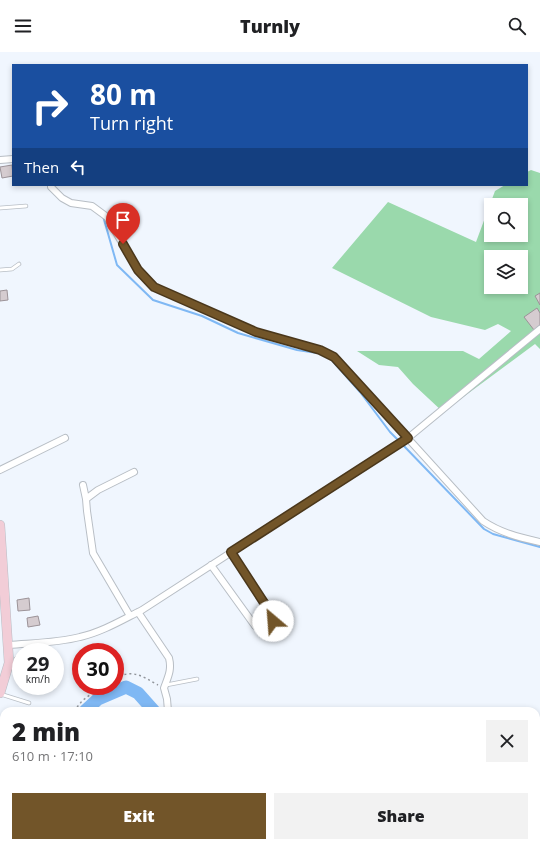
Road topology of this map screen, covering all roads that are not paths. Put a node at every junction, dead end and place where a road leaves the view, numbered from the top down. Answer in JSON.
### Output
{"nodes":[{"id":1,"x":12,"y":159,"type":"edge"},
{"id":2,"x":0,"y":160,"type":"edge"},
{"id":3,"x":52,"y":186,"type":"edge"},
{"id":4,"x":26,"y":206,"type":"dead end"},
{"id":5,"x":0,"y":208,"type":"edge"},
{"id":6,"x":19,"y":264,"type":"dead end"},
{"id":7,"x":0,"y":270,"type":"edge"},
{"id":8,"x":540,"y":329,"type":"edge"},
{"id":9,"x":65,"y":438,"type":"dead end"},
{"id":10,"x":408,"y":438,"type":"junction"},
{"id":11,"x":0,"y":470,"type":"edge"},
{"id":12,"x":134,"y":472,"type":"dead end"},
{"id":13,"x":83,"y":485,"type":"dead end"},
{"id":14,"x":86,"y":499,"type":"junction"},
{"id":15,"x":0,"y":525,"type":"edge"},
{"id":16,"x":540,"y":542,"type":"edge"},
{"id":17,"x":231,"y":552,"type":"junction"},
{"id":18,"x":211,"y":565,"type":"junction"},
{"id":19,"x":138,"y":612,"type":"junction"},
{"id":20,"x":130,"y":616,"type":"junction"},
{"id":21,"x":9,"y":645,"type":"junction"},
{"id":22,"x":197,"y":679,"type":"dead end"},
{"id":23,"x":164,"y":686,"type":"junction"},
{"id":24,"x":0,"y":694,"type":"edge"},
{"id":25,"x":29,"y":703,"type":"dead end"},
{"id":26,"x":168,"y":707,"type":"edge"}],
"edges":[{"from":1,"to":2,"type":"street"},
{"from":3,"to":10,"type":"street"},
{"from":4,"to":5,"type":"lane"},
{"from":6,"to":7,"type":"lane"},
{"from":8,"to":10,"type":"street"},
{"from":9,"to":11,"type":"street"},
{"from":10,"to":16,"type":"street"},
{"from":10,"to":17,"type":"street"},
{"from":12,"to":14,"type":"street"},
{"from":13,"to":14,"type":"street"},
{"from":14,"to":20,"type":"street"},
{"from":15,"to":21,"type":"street"},
{"from":17,"to":18,"type":"street"},
{"from":17,"to":18,"type":"street"},
{"from":18,"to":19,"type":"street"},
{"from":19,"to":20,"type":"street"},
{"from":19,"to":23,"type":"street"},
{"from":20,"to":21,"type":"street"},
{"from":21,"to":24,"type":"street"},
{"from":22,"to":23,"type":"lane"},
{"from":23,"to":26,"type":"street"},
{"from":24,"to":25,"type":"lane"}]}
